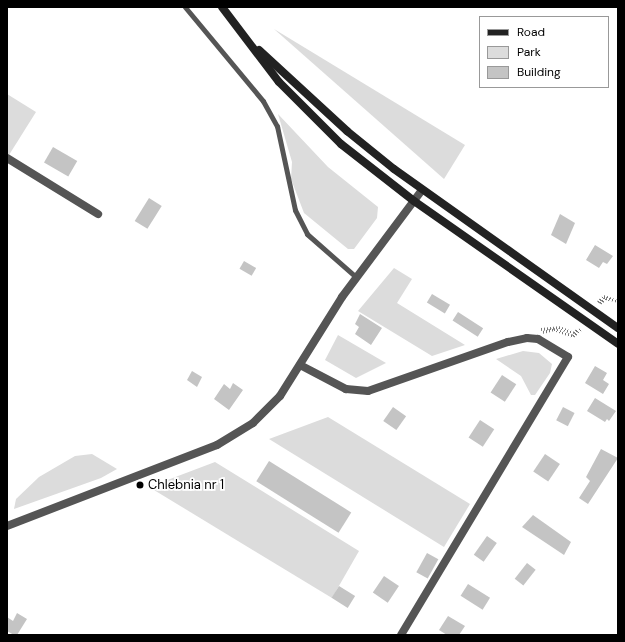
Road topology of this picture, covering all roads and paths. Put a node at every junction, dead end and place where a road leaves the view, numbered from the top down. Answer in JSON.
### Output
{"nodes":[{"id":1,"x":185,"y":7,"type":"edge"},
{"id":2,"x":222,"y":7,"type":"edge"},
{"id":3,"x":246,"y":37,"type":"junction"},
{"id":4,"x":7,"y":158,"type":"edge"},
{"id":5,"x":422,"y":190,"type":"junction"},
{"id":6,"x":414,"y":201,"type":"junction"},
{"id":7,"x":98,"y":214,"type":"dead end"},
{"id":8,"x":356,"y":277,"type":"junction"},
{"id":9,"x":618,"y":302,"type":"edge"},
{"id":10,"x":596,"y":307,"type":"dead end"},
{"id":11,"x":582,"y":326,"type":"dead end"},
{"id":12,"x":618,"y":328,"type":"edge"},
{"id":13,"x":534,"y":339,"type":"junction"},
{"id":14,"x":618,"y":344,"type":"edge"},
{"id":15,"x":300,"y":365,"type":"junction"},
{"id":16,"x":7,"y":526,"type":"edge"},
{"id":17,"x":402,"y":635,"type":"edge"}],
"edges":[{"from":1,"to":8,"type":"lane"},
{"from":2,"to":3,"type":"main road"},
{"from":3,"to":5,"type":"main road"},
{"from":3,"to":6,"type":"main road"},
{"from":4,"to":7,"type":"street"},
{"from":5,"to":6,"type":"street"},
{"from":5,"to":12,"type":"main road"},
{"from":6,"to":8,"type":"street"},
{"from":6,"to":14,"type":"main road"},
{"from":8,"to":15,"type":"street"},
{"from":9,"to":10,"type":"path"},
{"from":11,"to":13,"type":"path"},
{"from":13,"to":15,"type":"street"},
{"from":13,"to":17,"type":"street"},
{"from":15,"to":16,"type":"street"}]}
